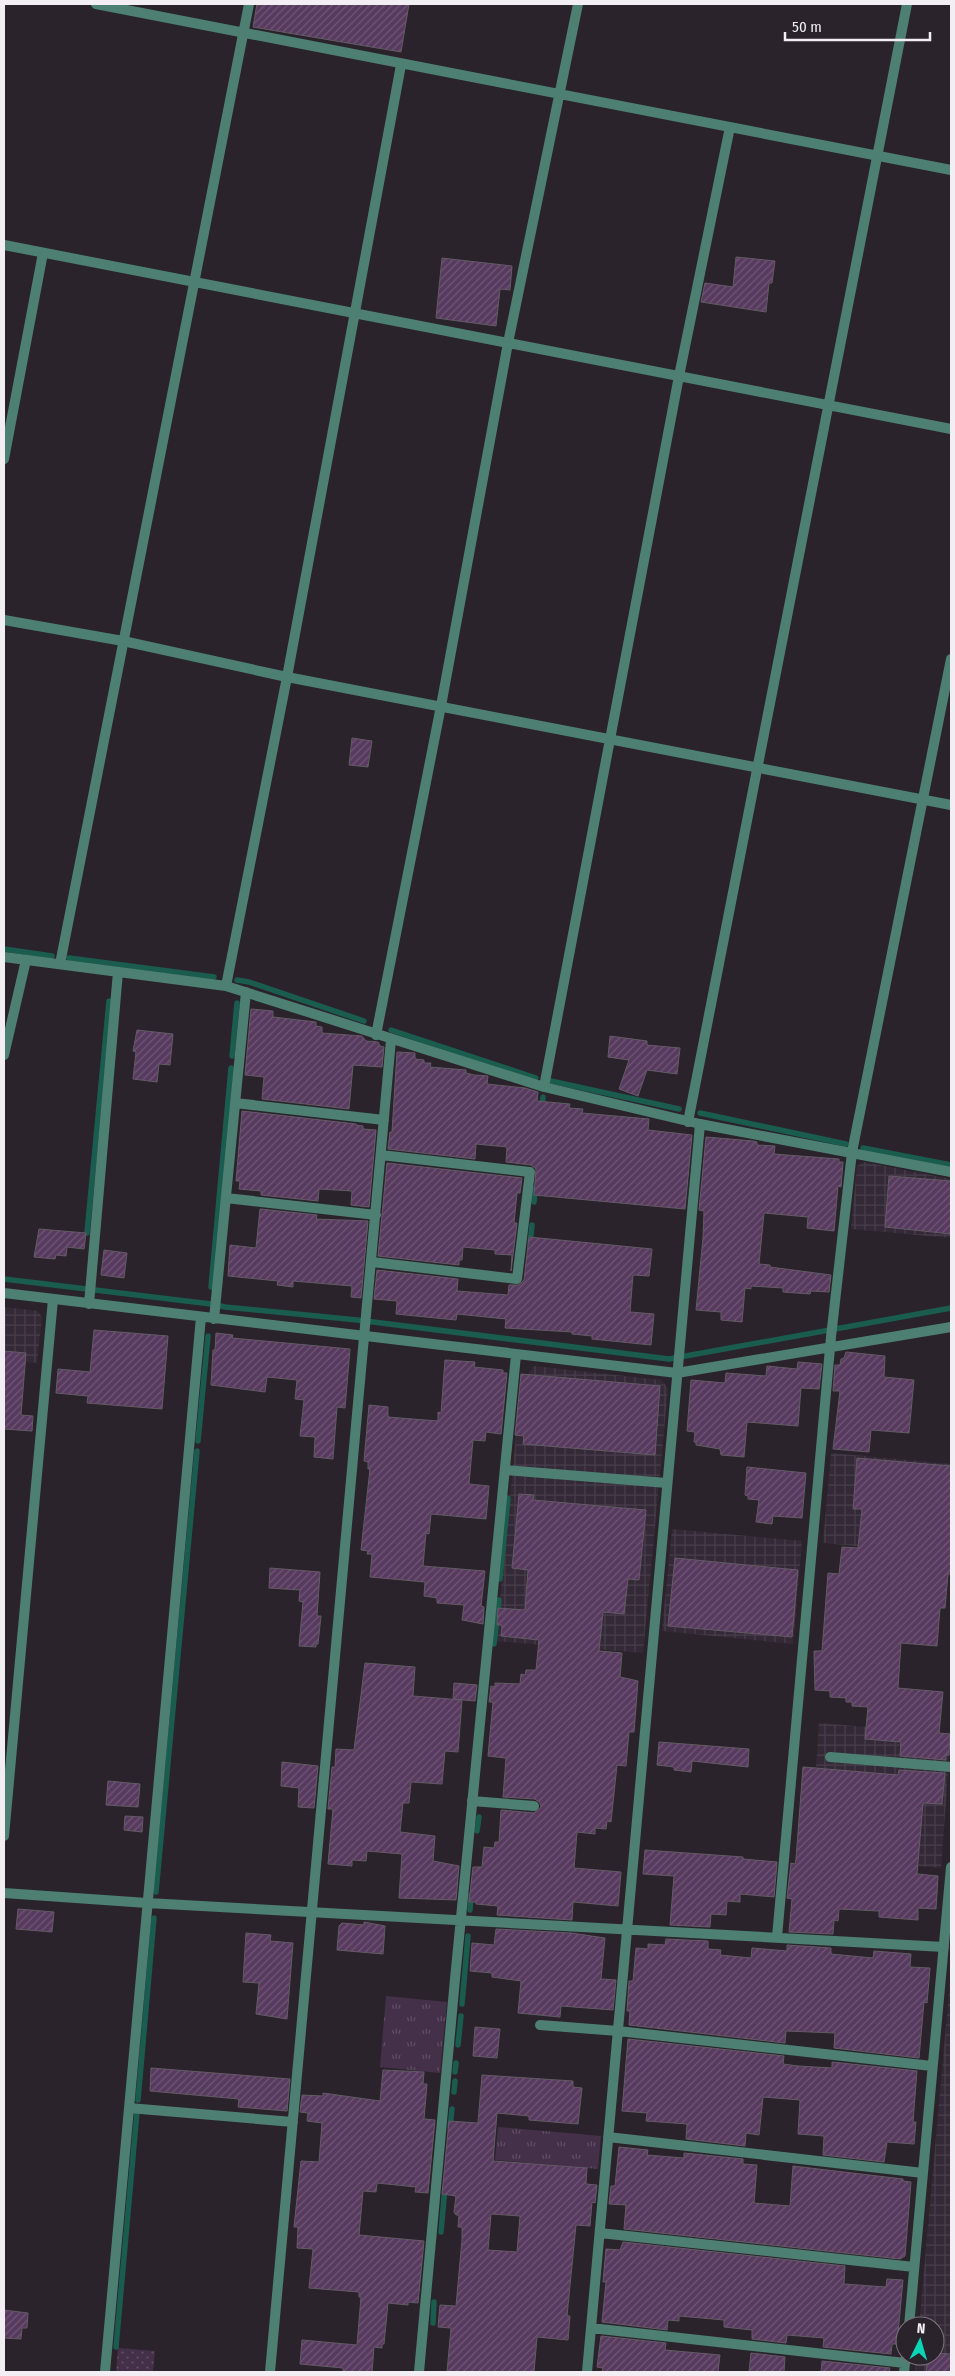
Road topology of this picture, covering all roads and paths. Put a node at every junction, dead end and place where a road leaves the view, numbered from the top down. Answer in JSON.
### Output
{"nodes":[{"id":1,"x":96,"y":4,"type":"edge"},
{"id":2,"x":249,"y":4,"type":"edge"},
{"id":3,"x":578,"y":4,"type":"edge"},
{"id":4,"x":907,"y":4,"type":"edge"},
{"id":5,"x":243,"y":32,"type":"junction"},
{"id":6,"x":401,"y":65,"type":"junction"},
{"id":7,"x":559,"y":94,"type":"junction"},
{"id":8,"x":730,"y":127,"type":"junction"},
{"id":9,"x":878,"y":156,"type":"junction"},
{"id":10,"x":951,"y":170,"type":"edge"},
{"id":11,"x":4,"y":245,"type":"edge"},
{"id":12,"x":43,"y":253,"type":"junction"},
{"id":13,"x":195,"y":284,"type":"junction"},
{"id":14,"x":354,"y":313,"type":"junction"},
{"id":15,"x":508,"y":343,"type":"junction"},
{"id":16,"x":679,"y":376,"type":"junction"},
{"id":17,"x":829,"y":404,"type":"junction"},
{"id":18,"x":951,"y":429,"type":"edge"},
{"id":19,"x":4,"y":459,"type":"edge"},
{"id":20,"x":4,"y":620,"type":"edge"},
{"id":21,"x":124,"y":642,"type":"junction"},
{"id":22,"x":951,"y":658,"type":"edge"},
{"id":23,"x":287,"y":677,"type":"junction"},
{"id":24,"x":441,"y":706,"type":"junction"},
{"id":25,"x":611,"y":739,"type":"junction"},
{"id":26,"x":758,"y":768,"type":"junction"},
{"id":27,"x":924,"y":800,"type":"junction"},
{"id":28,"x":951,"y":805,"type":"edge"},
{"id":29,"x":4,"y":957,"type":"edge"},
{"id":30,"x":26,"y":960,"type":"junction"},
{"id":31,"x":60,"y":964,"type":"junction"},
{"id":32,"x":118,"y":972,"type":"junction"},
{"id":33,"x":226,"y":986,"type":"junction"},
{"id":34,"x":246,"y":992,"type":"junction"},
{"id":35,"x":376,"y":1035,"type":"junction"},
{"id":36,"x":391,"y":1040,"type":"junction"},
{"id":37,"x":4,"y":1054,"type":"edge"},
{"id":38,"x":544,"y":1088,"type":"junction"},
{"id":39,"x":235,"y":1103,"type":"junction"},
{"id":40,"x":384,"y":1120,"type":"junction"},
{"id":41,"x":688,"y":1122,"type":"junction"},
{"id":42,"x":700,"y":1124,"type":"junction"},
{"id":43,"x":852,"y":1152,"type":"junction"},
{"id":44,"x":381,"y":1155,"type":"junction"},
{"id":45,"x":951,"y":1172,"type":"edge"},
{"id":46,"x":226,"y":1198,"type":"junction"},
{"id":47,"x":376,"y":1215,"type":"junction"},
{"id":48,"x":372,"y":1262,"type":"junction"},
{"id":49,"x":4,"y":1293,"type":"edge"},
{"id":50,"x":53,"y":1299,"type":"junction"},
{"id":51,"x":90,"y":1300,"type":"junction"},
{"id":52,"x":215,"y":1315,"type":"junction"},
{"id":53,"x":201,"y":1317,"type":"junction"},
{"id":54,"x":951,"y":1327,"type":"edge"},
{"id":55,"x":366,"y":1332,"type":"junction"},
{"id":56,"x":831,"y":1341,"type":"junction"},
{"id":57,"x":516,"y":1354,"type":"junction"},
{"id":58,"x":677,"y":1373,"type":"junction"},
{"id":59,"x":505,"y":1470,"type":"junction"},
{"id":60,"x":667,"y":1483,"type":"junction"},
{"id":61,"x":830,"y":1757,"type":"dead end"},
{"id":62,"x":951,"y":1767,"type":"edge"},
{"id":63,"x":472,"y":1801,"type":"junction"},
{"id":64,"x":534,"y":1806,"type":"dead end"},
{"id":65,"x":4,"y":1836,"type":"edge"},
{"id":66,"x":951,"y":1867,"type":"edge"},
{"id":67,"x":951,"y":1872,"type":"edge"},
{"id":68,"x":4,"y":1893,"type":"edge"},
{"id":69,"x":147,"y":1903,"type":"junction"},
{"id":70,"x":312,"y":1912,"type":"junction"},
{"id":71,"x":460,"y":1920,"type":"junction"},
{"id":72,"x":626,"y":1929,"type":"junction"},
{"id":73,"x":777,"y":1938,"type":"junction"},
{"id":74,"x":944,"y":1947,"type":"junction"},
{"id":75,"x":540,"y":2024,"type":"dead end"},
{"id":76,"x":618,"y":2031,"type":"junction"},
{"id":77,"x":932,"y":2066,"type":"junction"},
{"id":78,"x":129,"y":2108,"type":"junction"},
{"id":79,"x":293,"y":2122,"type":"junction"},
{"id":80,"x":608,"y":2137,"type":"junction"},
{"id":81,"x":923,"y":2173,"type":"junction"},
{"id":82,"x":600,"y":2233,"type":"junction"},
{"id":83,"x":914,"y":2267,"type":"junction"},
{"id":84,"x":910,"y":2316,"type":"edge"},
{"id":85,"x":591,"y":2328,"type":"junction"},
{"id":86,"x":895,"y":2363,"type":"edge"},
{"id":87,"x":106,"y":2372,"type":"edge"},
{"id":88,"x":270,"y":2372,"type":"edge"},
{"id":89,"x":419,"y":2372,"type":"edge"},
{"id":90,"x":587,"y":2372,"type":"edge"}],
"edges":[{"from":1,"to":5,"type":"street"},
{"from":2,"to":5,"type":"street"},
{"from":3,"to":7,"type":"street"},
{"from":4,"to":9,"type":"street"},
{"from":5,"to":6,"type":"street"},
{"from":5,"to":13,"type":"street"},
{"from":6,"to":7,"type":"street"},
{"from":6,"to":14,"type":"street"},
{"from":7,"to":8,"type":"street"},
{"from":7,"to":15,"type":"street"},
{"from":8,"to":9,"type":"street"},
{"from":8,"to":16,"type":"street"},
{"from":9,"to":10,"type":"street"},
{"from":9,"to":17,"type":"street"},
{"from":11,"to":12,"type":"street"},
{"from":12,"to":13,"type":"street"},
{"from":12,"to":19,"type":"street"},
{"from":13,"to":14,"type":"street"},
{"from":13,"to":21,"type":"street"},
{"from":14,"to":15,"type":"street"},
{"from":14,"to":23,"type":"street"},
{"from":15,"to":16,"type":"street"},
{"from":15,"to":24,"type":"street"},
{"from":16,"to":17,"type":"street"},
{"from":16,"to":25,"type":"street"},
{"from":17,"to":18,"type":"street"},
{"from":17,"to":26,"type":"street"},
{"from":20,"to":21,"type":"street"},
{"from":21,"to":23,"type":"street"},
{"from":21,"to":31,"type":"street"},
{"from":22,"to":27,"type":"street"},
{"from":23,"to":24,"type":"street"},
{"from":23,"to":33,"type":"street"},
{"from":24,"to":25,"type":"street"},
{"from":24,"to":35,"type":"street"},
{"from":25,"to":26,"type":"street"},
{"from":25,"to":38,"type":"street"},
{"from":26,"to":27,"type":"street"},
{"from":26,"to":41,"type":"street"},
{"from":27,"to":28,"type":"street"},
{"from":27,"to":43,"type":"street"},
{"from":29,"to":30,"type":"street"},
{"from":30,"to":31,"type":"street"},
{"from":30,"to":37,"type":"street"},
{"from":31,"to":32,"type":"street"},
{"from":32,"to":33,"type":"street"},
{"from":32,"to":51,"type":"street"},
{"from":33,"to":34,"type":"street"},
{"from":34,"to":35,"type":"street"},
{"from":34,"to":39,"type":"street"},
{"from":35,"to":36,"type":"street"},
{"from":36,"to":38,"type":"street"},
{"from":36,"to":40,"type":"street"},
{"from":38,"to":41,"type":"street"},
{"from":39,"to":40,"type":"street"},
{"from":39,"to":46,"type":"street"},
{"from":40,"to":44,"type":"street"},
{"from":41,"to":42,"type":"street"},
{"from":42,"to":43,"type":"street"},
{"from":42,"to":58,"type":"street"},
{"from":43,"to":45,"type":"street"},
{"from":43,"to":56,"type":"street"},
{"from":44,"to":47,"type":"street"},
{"from":44,"to":48,"type":"street"},
{"from":46,"to":47,"type":"street"},
{"from":46,"to":52,"type":"street"},
{"from":47,"to":48,"type":"street"},
{"from":48,"to":55,"type":"street"},
{"from":49,"to":50,"type":"street"},
{"from":50,"to":51,"type":"street"},
{"from":50,"to":65,"type":"street"},
{"from":51,"to":53,"type":"street"},
{"from":52,"to":53,"type":"street"},
{"from":52,"to":55,"type":"street"},
{"from":53,"to":69,"type":"street"},
{"from":54,"to":56,"type":"street"},
{"from":55,"to":57,"type":"street"},
{"from":55,"to":70,"type":"street"},
{"from":56,"to":58,"type":"street"},
{"from":56,"to":73,"type":"street"},
{"from":57,"to":58,"type":"street"},
{"from":57,"to":59,"type":"street"},
{"from":58,"to":60,"type":"street"},
{"from":59,"to":60,"type":"street"},
{"from":59,"to":63,"type":"street"},
{"from":60,"to":72,"type":"street"},
{"from":61,"to":62,"type":"street"},
{"from":63,"to":64,"type":"street"},
{"from":63,"to":71,"type":"street"},
{"from":66,"to":67,"type":"street"},
{"from":67,"to":74,"type":"street"},
{"from":68,"to":69,"type":"street"},
{"from":69,"to":70,"type":"street"},
{"from":69,"to":78,"type":"street"},
{"from":70,"to":71,"type":"street"},
{"from":70,"to":79,"type":"street"},
{"from":71,"to":72,"type":"street"},
{"from":71,"to":89,"type":"street"},
{"from":72,"to":73,"type":"street"},
{"from":72,"to":76,"type":"street"},
{"from":73,"to":74,"type":"street"},
{"from":74,"to":77,"type":"street"},
{"from":75,"to":76,"type":"street"},
{"from":76,"to":77,"type":"street"},
{"from":76,"to":80,"type":"street"},
{"from":77,"to":81,"type":"street"},
{"from":78,"to":79,"type":"street"},
{"from":78,"to":87,"type":"street"},
{"from":79,"to":88,"type":"street"},
{"from":80,"to":81,"type":"street"},
{"from":80,"to":82,"type":"street"},
{"from":81,"to":83,"type":"street"},
{"from":82,"to":83,"type":"street"},
{"from":82,"to":85,"type":"street"},
{"from":83,"to":84,"type":"street"},
{"from":85,"to":86,"type":"street"},
{"from":85,"to":90,"type":"street"}]}
